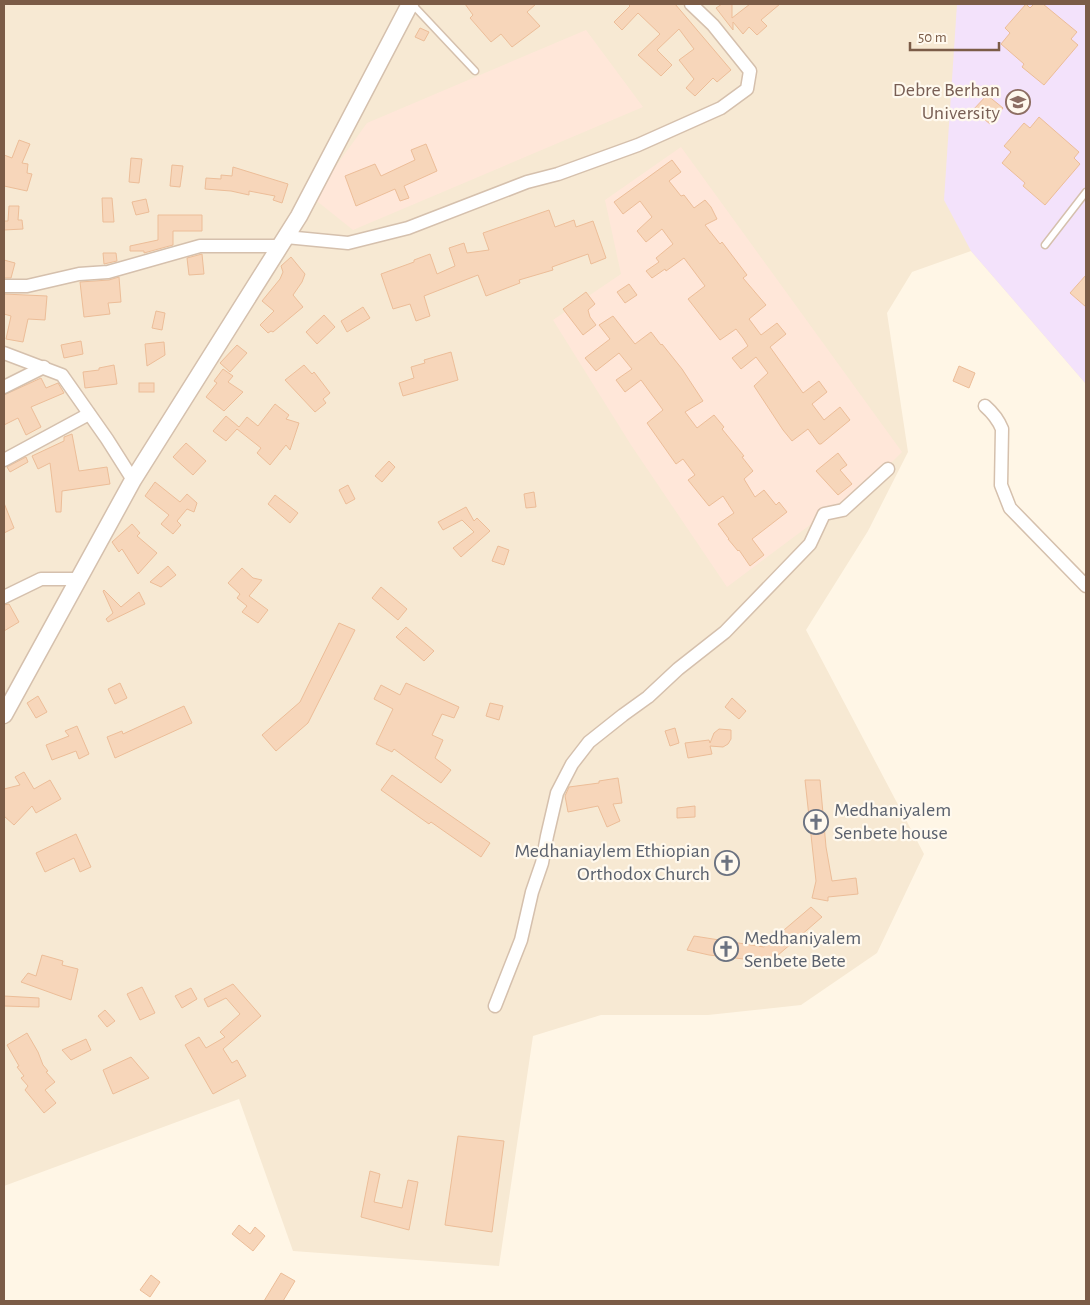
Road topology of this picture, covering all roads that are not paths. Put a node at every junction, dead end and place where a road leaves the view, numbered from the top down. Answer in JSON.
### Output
{"nodes":[{"id":1,"x":411,"y":4,"type":"edge"},
{"id":2,"x":691,"y":4,"type":"edge"},
{"id":3,"x":475,"y":71,"type":"dead end"},
{"id":4,"x":1086,"y":192,"type":"edge"},
{"id":5,"x":284,"y":241,"type":"junction"},
{"id":6,"x":1045,"y":245,"type":"dead end"},
{"id":7,"x":4,"y":286,"type":"edge"},
{"id":8,"x":4,"y":353,"type":"edge"},
{"id":9,"x":44,"y":367,"type":"junction"},
{"id":10,"x":4,"y":387,"type":"edge"},
{"id":11,"x":985,"y":406,"type":"dead end"},
{"id":12,"x":89,"y":414,"type":"junction"},
{"id":13,"x":4,"y":460,"type":"edge"},
{"id":14,"x":888,"y":469,"type":"dead end"},
{"id":15,"x":133,"y":480,"type":"junction"},
{"id":16,"x":78,"y":579,"type":"junction"},
{"id":17,"x":1086,"y":586,"type":"edge"},
{"id":18,"x":4,"y":597,"type":"edge"},
{"id":19,"x":4,"y":715,"type":"edge"},
{"id":20,"x":495,"y":1006,"type":"dead end"}],
"edges":[{"from":1,"to":3,"type":"lane"},
{"from":1,"to":5,"type":"street"},
{"from":2,"to":5,"type":"street"},
{"from":4,"to":6,"type":"lane"},
{"from":5,"to":7,"type":"street"},
{"from":5,"to":15,"type":"street"},
{"from":8,"to":9,"type":"street"},
{"from":9,"to":10,"type":"street"},
{"from":9,"to":12,"type":"street"},
{"from":11,"to":17,"type":"street"},
{"from":12,"to":13,"type":"street"},
{"from":12,"to":15,"type":"street"},
{"from":14,"to":20,"type":"street"},
{"from":15,"to":16,"type":"street"},
{"from":16,"to":18,"type":"street"},
{"from":16,"to":19,"type":"street"}]}
